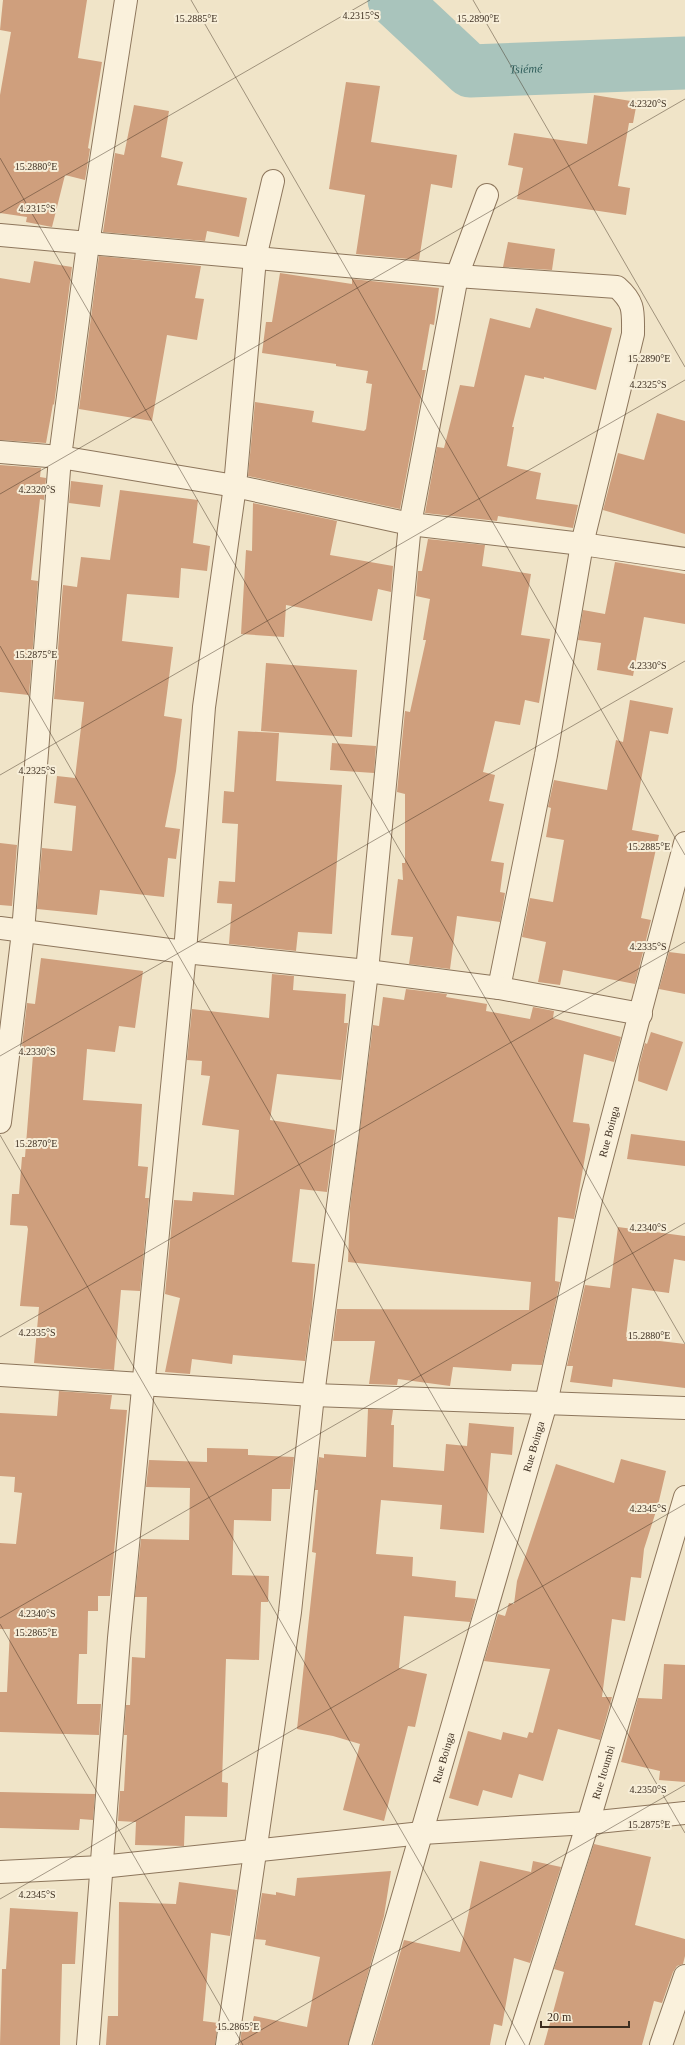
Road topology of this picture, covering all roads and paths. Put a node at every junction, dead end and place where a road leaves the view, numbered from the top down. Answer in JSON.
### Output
{"nodes":[{"id":1,"x":126,"y":0,"type":"edge"},
{"id":2,"x":273,"y":181,"type":"dead end"},
{"id":3,"x":487,"y":195,"type":"dead end"},
{"id":4,"x":0,"y":235,"type":"edge"},
{"id":5,"x":88,"y":244,"type":"junction"},
{"id":6,"x":255,"y":258,"type":"junction"},
{"id":7,"x":457,"y":276,"type":"junction"},
{"id":8,"x":0,"y":452,"type":"edge"},
{"id":9,"x":60,"y":457,"type":"junction"},
{"id":10,"x":235,"y":486,"type":"junction"},
{"id":11,"x":410,"y":524,"type":"junction"},
{"id":12,"x":582,"y":544,"type":"junction"},
{"id":13,"x":685,"y":559,"type":"edge"},
{"id":14,"x":685,"y":843,"type":"edge"},
{"id":15,"x":0,"y":928,"type":"edge"},
{"id":16,"x":23,"y":932,"type":"junction"},
{"id":17,"x":184,"y":952,"type":"junction"},
{"id":18,"x":367,"y":971,"type":"junction"},
{"id":19,"x":498,"y":988,"type":"junction"},
{"id":20,"x":641,"y":1014,"type":"junction"},
{"id":21,"x":0,"y":1122,"type":"edge"},
{"id":22,"x":0,"y":1375,"type":"edge"},
{"id":23,"x":144,"y":1384,"type":"junction"},
{"id":24,"x":312,"y":1395,"type":"junction"},
{"id":25,"x":546,"y":1403,"type":"junction"},
{"id":26,"x":685,"y":1408,"type":"edge"},
{"id":27,"x":685,"y":1497,"type":"edge"},
{"id":28,"x":685,"y":1813,"type":"edge"},
{"id":29,"x":588,"y":1823,"type":"junction"},
{"id":30,"x":422,"y":1833,"type":"junction"},
{"id":31,"x":254,"y":1850,"type":"junction"},
{"id":32,"x":101,"y":1867,"type":"junction"},
{"id":33,"x":0,"y":1872,"type":"edge"},
{"id":34,"x":685,"y":1976,"type":"edge"},
{"id":35,"x":88,"y":2045,"type":"edge"},
{"id":36,"x":227,"y":2045,"type":"edge"},
{"id":37,"x":360,"y":2045,"type":"edge"},
{"id":38,"x":517,"y":2045,"type":"edge"},
{"id":39,"x":660,"y":2045,"type":"edge"}],
"edges":[{"from":1,"to":5,"type":"street"},
{"from":2,"to":6,"type":"street"},
{"from":3,"to":7,"type":"street"},
{"from":4,"to":5,"type":"street"},
{"from":5,"to":6,"type":"street"},
{"from":5,"to":9,"type":"street"},
{"from":6,"to":7,"type":"street"},
{"from":6,"to":10,"type":"street"},
{"from":7,"to":11,"type":"street"},
{"from":7,"to":12,"type":"street"},
{"from":8,"to":9,"type":"street"},
{"from":9,"to":10,"type":"street"},
{"from":9,"to":16,"type":"street"},
{"from":10,"to":11,"type":"street"},
{"from":10,"to":17,"type":"street"},
{"from":11,"to":12,"type":"street"},
{"from":11,"to":18,"type":"street"},
{"from":12,"to":13,"type":"street"},
{"from":12,"to":19,"type":"street"},
{"from":14,"to":20,"type":"street","name":"Rue Boinga"},
{"from":15,"to":16,"type":"street"},
{"from":16,"to":17,"type":"street"},
{"from":16,"to":21,"type":"street"},
{"from":17,"to":18,"type":"street"},
{"from":17,"to":23,"type":"street"},
{"from":18,"to":19,"type":"street"},
{"from":18,"to":24,"type":"street"},
{"from":19,"to":20,"type":"street"},
{"from":20,"to":25,"type":"street","name":"Rue Boinga"},
{"from":22,"to":23,"type":"street"},
{"from":23,"to":24,"type":"street"},
{"from":23,"to":32,"type":"street"},
{"from":24,"to":25,"type":"street"},
{"from":24,"to":31,"type":"street"},
{"from":25,"to":26,"type":"street"},
{"from":25,"to":30,"type":"street","name":"Rue Boinga"},
{"from":27,"to":29,"type":"street","name":"Rue Itoumbi"},
{"from":28,"to":29,"type":"street"},
{"from":29,"to":30,"type":"street"},
{"from":29,"to":38,"type":"street","name":"Rue Itoumbi"},
{"from":30,"to":31,"type":"street"},
{"from":30,"to":37,"type":"street","name":"Rue Boinga"},
{"from":31,"to":32,"type":"street"},
{"from":31,"to":36,"type":"street"},
{"from":32,"to":33,"type":"street"},
{"from":32,"to":35,"type":"street"},
{"from":34,"to":39,"type":"street"}]}
